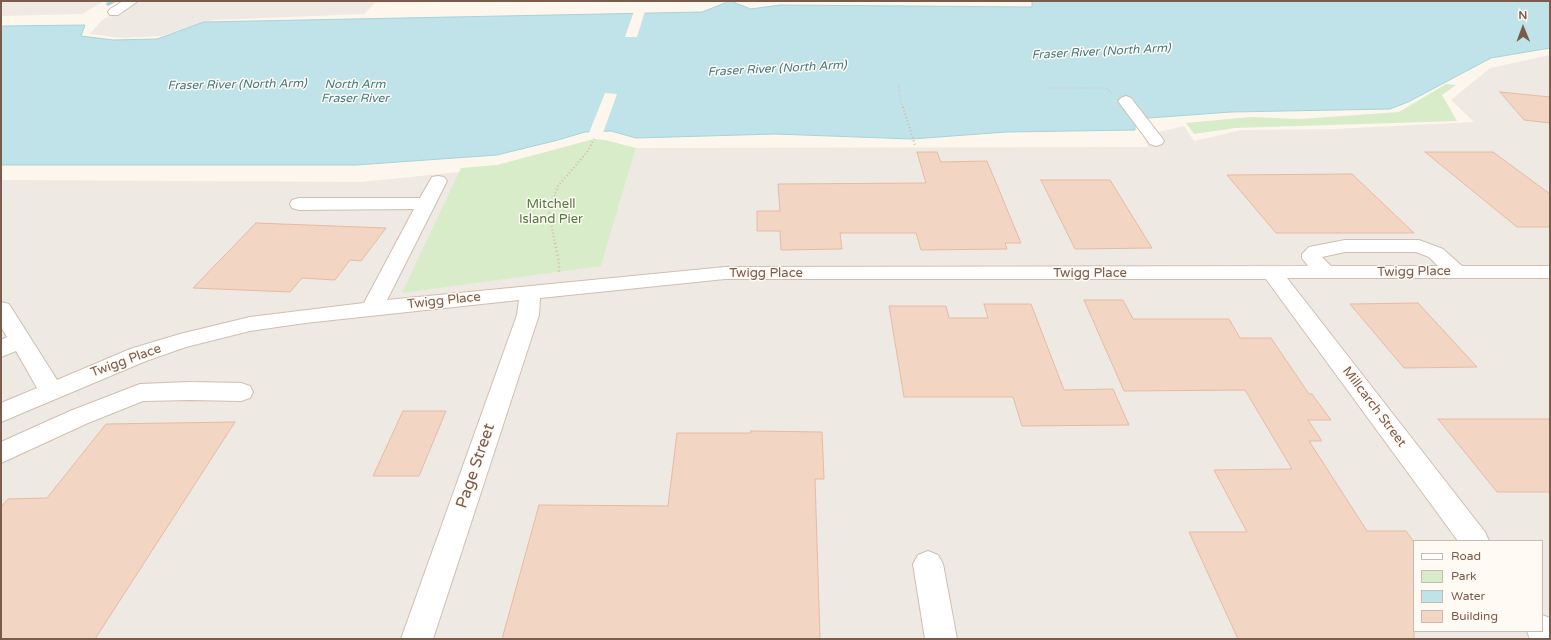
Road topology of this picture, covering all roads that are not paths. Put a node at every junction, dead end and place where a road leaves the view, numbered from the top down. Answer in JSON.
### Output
{"nodes":[{"id":1,"x":132,"y":1,"type":"edge"},
{"id":2,"x":114,"y":12,"type":"dead end"},
{"id":3,"x":1126,"y":101,"type":"dead end"},
{"id":4,"x":1156,"y":141,"type":"dead end"},
{"id":5,"x":438,"y":181,"type":"dead end"},
{"id":6,"x":426,"y":203,"type":"junction"},
{"id":7,"x":299,"y":204,"type":"dead end"},
{"id":8,"x":1457,"y":272,"type":"junction"},
{"id":9,"x":1550,"y":272,"type":"edge"},
{"id":10,"x":1326,"y":273,"type":"junction"},
{"id":11,"x":1273,"y":274,"type":"junction"},
{"id":12,"x":530,"y":292,"type":"junction"},
{"id":13,"x":1,"y":309,"type":"edge"},
{"id":14,"x":372,"y":309,"type":"junction"},
{"id":15,"x":11,"y":345,"type":"edge"},
{"id":16,"x":51,"y":391,"type":"junction"},
{"id":17,"x":241,"y":392,"type":"dead end"},
{"id":18,"x":1,"y":413,"type":"edge"},
{"id":19,"x":1,"y":453,"type":"edge"},
{"id":20,"x":1474,"y":540,"type":"edge"},
{"id":21,"x":928,"y":564,"type":"dead end"},
{"id":22,"x":416,"y":639,"type":"edge"},
{"id":23,"x":941,"y":639,"type":"edge"}],
"edges":[{"from":1,"to":2,"type":"street"},
{"from":3,"to":4,"type":"street"},
{"from":5,"to":6,"type":"street"},
{"from":6,"to":7,"type":"street"},
{"from":6,"to":14,"type":"street"},
{"from":8,"to":9,"type":"street","name":"Twigg Place"},
{"from":8,"to":10,"type":"street","name":"Twigg Place"},
{"from":8,"to":10,"type":"street"},
{"from":10,"to":11,"type":"street","name":"Twigg Place"},
{"from":11,"to":12,"type":"street","name":"Twigg Place"},
{"from":11,"to":20,"type":"street","name":"Millcarch Street"},
{"from":12,"to":14,"type":"street","name":"Twigg Place"},
{"from":12,"to":22,"type":"street","name":"Page Street"},
{"from":13,"to":15,"type":"street"},
{"from":14,"to":16,"type":"street","name":"Twigg Place"},
{"from":15,"to":16,"type":"street"},
{"from":16,"to":18,"type":"street","name":"Twigg Place"},
{"from":17,"to":19,"type":"street"},
{"from":21,"to":23,"type":"street"}]}
